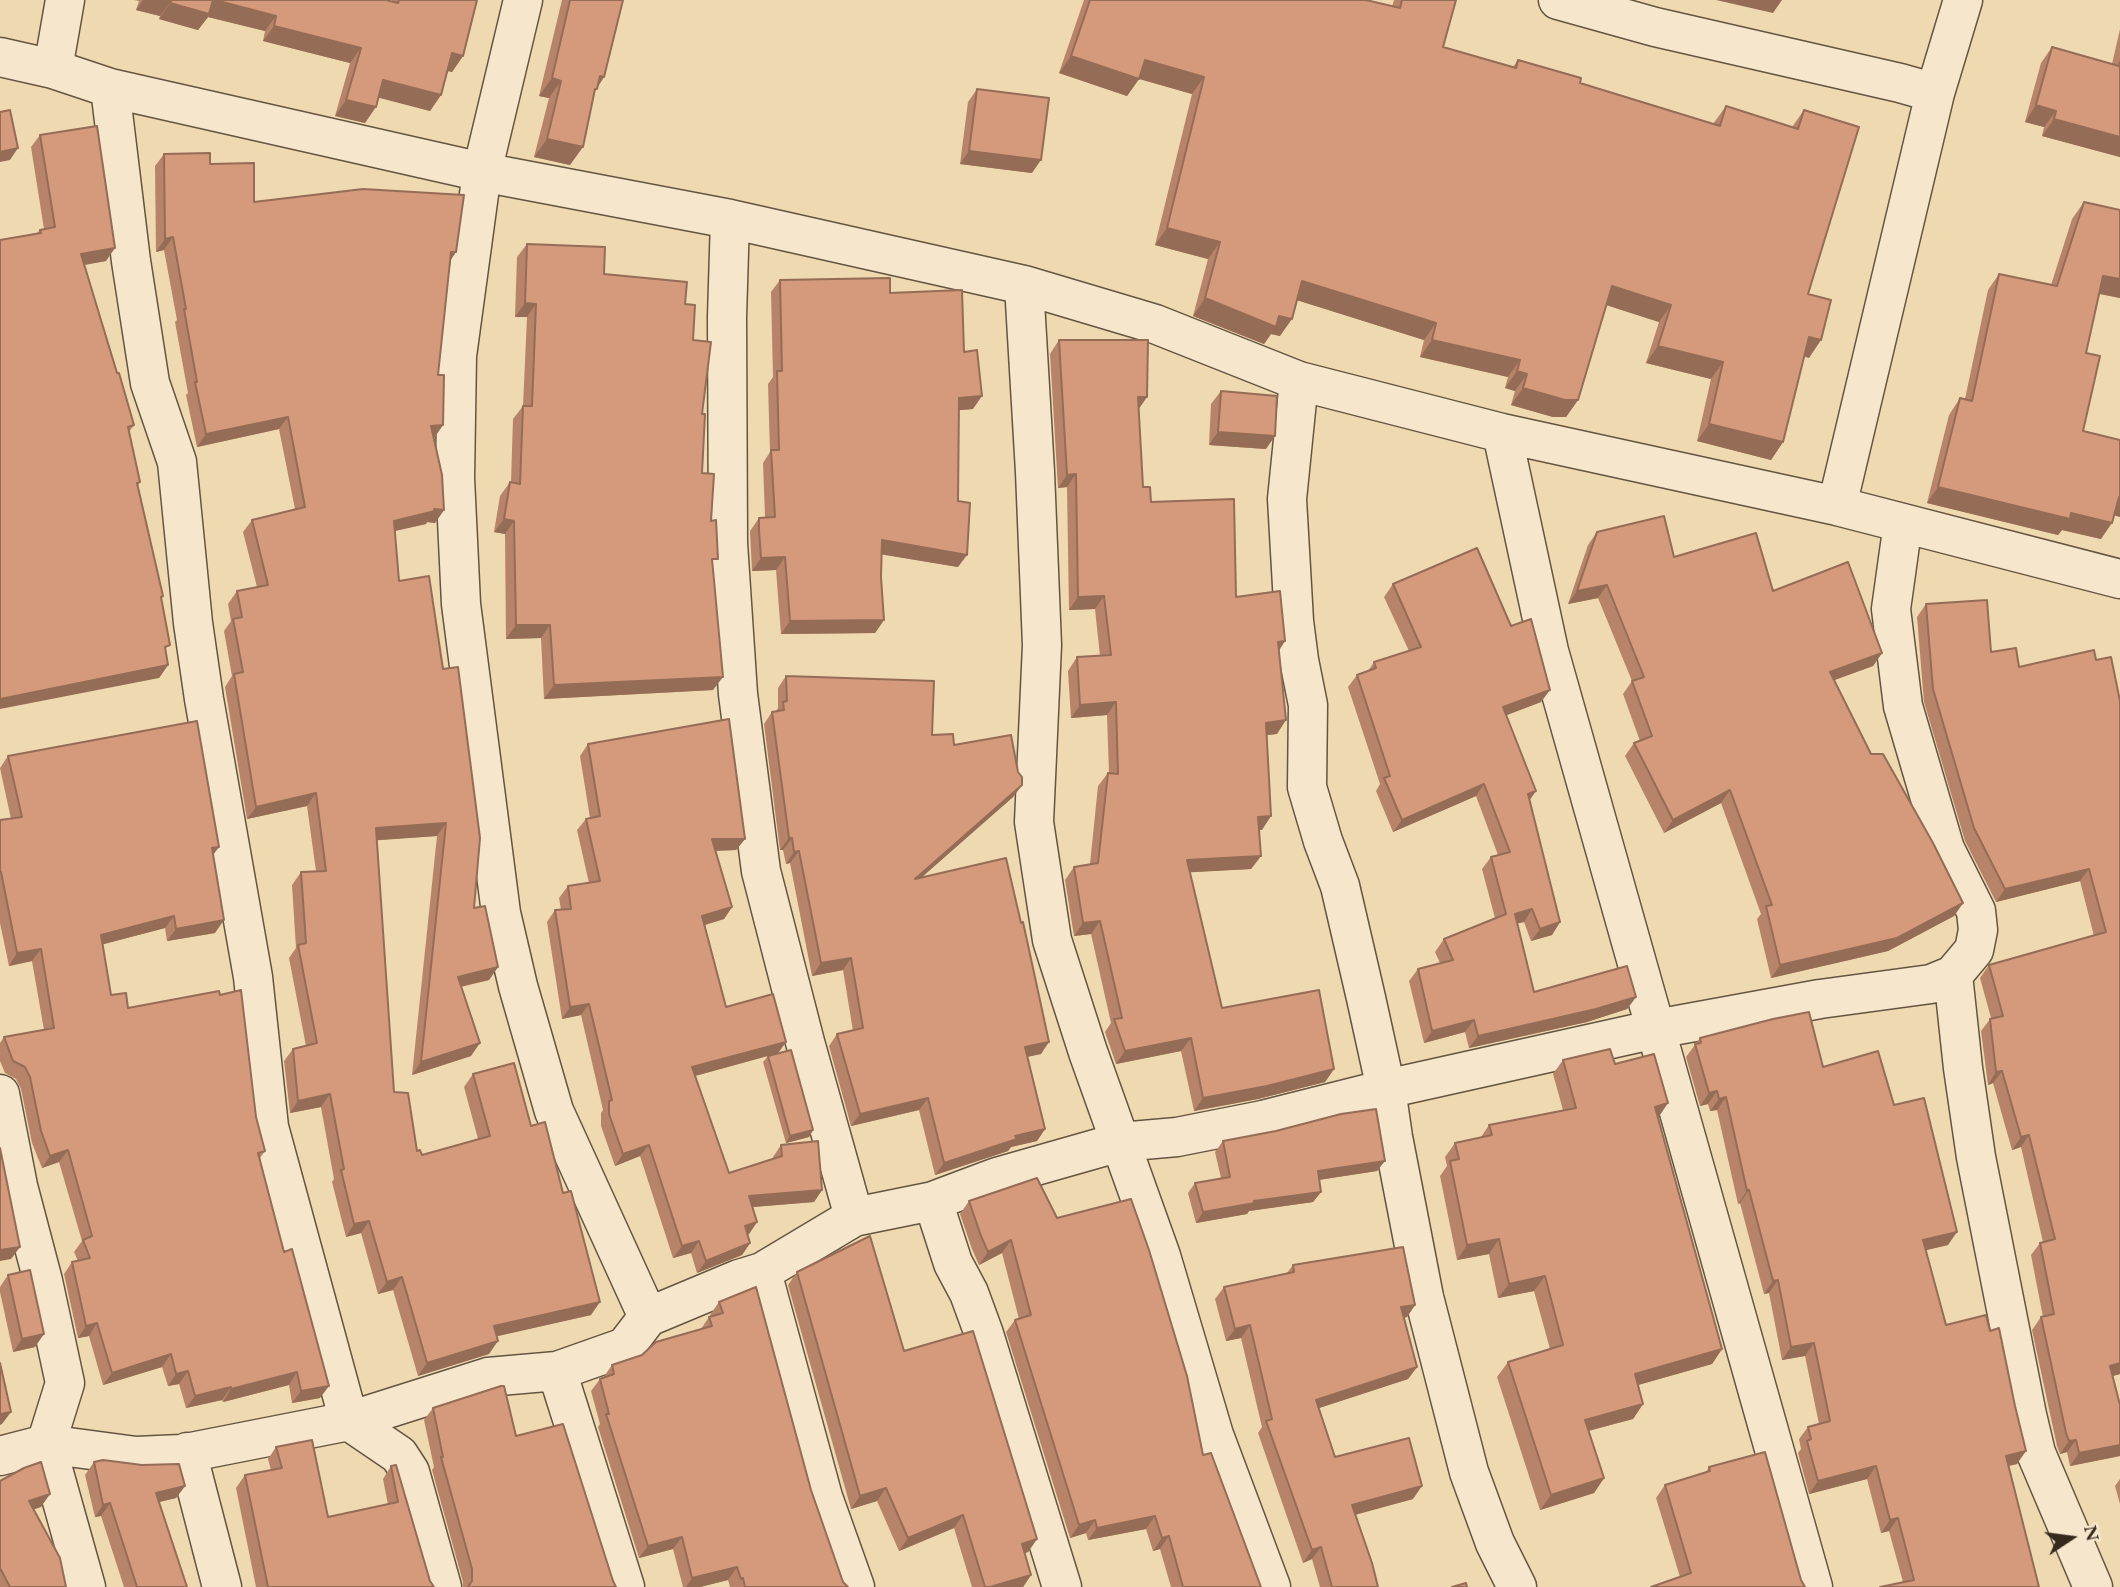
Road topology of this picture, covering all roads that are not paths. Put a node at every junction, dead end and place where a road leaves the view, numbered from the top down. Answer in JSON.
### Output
{"nodes":[{"id":1,"x":65,"y":0,"type":"edge"},
{"id":2,"x":523,"y":0,"type":"edge"},
{"id":3,"x":1558,"y":0,"type":"edge"},
{"id":4,"x":1963,"y":0,"type":"edge"},
{"id":5,"x":0,"y":57,"type":"edge"},
{"id":6,"x":53,"y":69,"type":"junction"},
{"id":7,"x":110,"y":88,"type":"junction"},
{"id":8,"x":1936,"y":93,"type":"junction"},
{"id":9,"x":482,"y":172,"type":"junction"},
{"id":10,"x":730,"y":219,"type":"junction"},
{"id":11,"x":1024,"y":285,"type":"junction"},
{"id":12,"x":1299,"y":381,"type":"junction"},
{"id":13,"x":1502,"y":433,"type":"junction"},
{"id":14,"x":1837,"y":506,"type":"junction"},
{"id":15,"x":1903,"y":523,"type":"junction"},
{"id":16,"x":2120,"y":579,"type":"edge"},
{"id":17,"x":1953,"y":975,"type":"junction"},
{"id":18,"x":1656,"y":1029,"type":"junction"},
{"id":19,"x":1386,"y":1089,"type":"junction"},
{"id":20,"x":0,"y":1094,"type":"edge"},
{"id":21,"x":1120,"y":1142,"type":"junction"},
{"id":22,"x":933,"y":1201,"type":"junction"},
{"id":23,"x":854,"y":1217,"type":"junction"},
{"id":24,"x":762,"y":1272,"type":"junction"},
{"id":25,"x":648,"y":1317,"type":"junction"},
{"id":26,"x":557,"y":1371,"type":"junction"},
{"id":27,"x":349,"y":1421,"type":"junction"},
{"id":28,"x":46,"y":1444,"type":"junction"},
{"id":29,"x":187,"y":1452,"type":"junction"},
{"id":30,"x":0,"y":1456,"type":"edge"},
{"id":31,"x":86,"y":1587,"type":"edge"},
{"id":32,"x":222,"y":1587,"type":"edge"},
{"id":33,"x":442,"y":1587,"type":"edge"},
{"id":34,"x":625,"y":1587,"type":"edge"},
{"id":35,"x":855,"y":1587,"type":"edge"},
{"id":36,"x":1062,"y":1587,"type":"edge"},
{"id":37,"x":1271,"y":1587,"type":"edge"},
{"id":38,"x":1517,"y":1587,"type":"edge"},
{"id":39,"x":1813,"y":1587,"type":"edge"},
{"id":40,"x":2093,"y":1587,"type":"edge"}],
"edges":[{"from":1,"to":6,"type":"street"},
{"from":2,"to":9,"type":"street"},
{"from":3,"to":8,"type":"street"},
{"from":4,"to":8,"type":"street"},
{"from":5,"to":6,"type":"street"},
{"from":6,"to":7,"type":"street"},
{"from":7,"to":9,"type":"street"},
{"from":7,"to":27,"type":"street"},
{"from":8,"to":14,"type":"street"},
{"from":9,"to":10,"type":"street"},
{"from":9,"to":25,"type":"street"},
{"from":10,"to":11,"type":"street"},
{"from":10,"to":23,"type":"street"},
{"from":11,"to":12,"type":"street"},
{"from":11,"to":21,"type":"street"},
{"from":12,"to":13,"type":"street"},
{"from":12,"to":19,"type":"street"},
{"from":13,"to":14,"type":"street"},
{"from":13,"to":18,"type":"street"},
{"from":14,"to":15,"type":"street"},
{"from":15,"to":16,"type":"street"},
{"from":15,"to":17,"type":"street"},
{"from":17,"to":18,"type":"street"},
{"from":17,"to":40,"type":"street"},
{"from":18,"to":19,"type":"street"},
{"from":18,"to":39,"type":"street"},
{"from":19,"to":21,"type":"street"},
{"from":19,"to":38,"type":"street"},
{"from":20,"to":28,"type":"street"},
{"from":21,"to":22,"type":"street"},
{"from":21,"to":37,"type":"street"},
{"from":22,"to":23,"type":"street"},
{"from":22,"to":36,"type":"street"},
{"from":23,"to":24,"type":"street"},
{"from":24,"to":25,"type":"street"},
{"from":24,"to":35,"type":"street"},
{"from":25,"to":26,"type":"street"},
{"from":26,"to":27,"type":"street"},
{"from":26,"to":34,"type":"street"},
{"from":27,"to":29,"type":"street"},
{"from":27,"to":33,"type":"street"},
{"from":28,"to":29,"type":"street"},
{"from":28,"to":30,"type":"street"},
{"from":28,"to":31,"type":"street"},
{"from":29,"to":32,"type":"street"}]}
